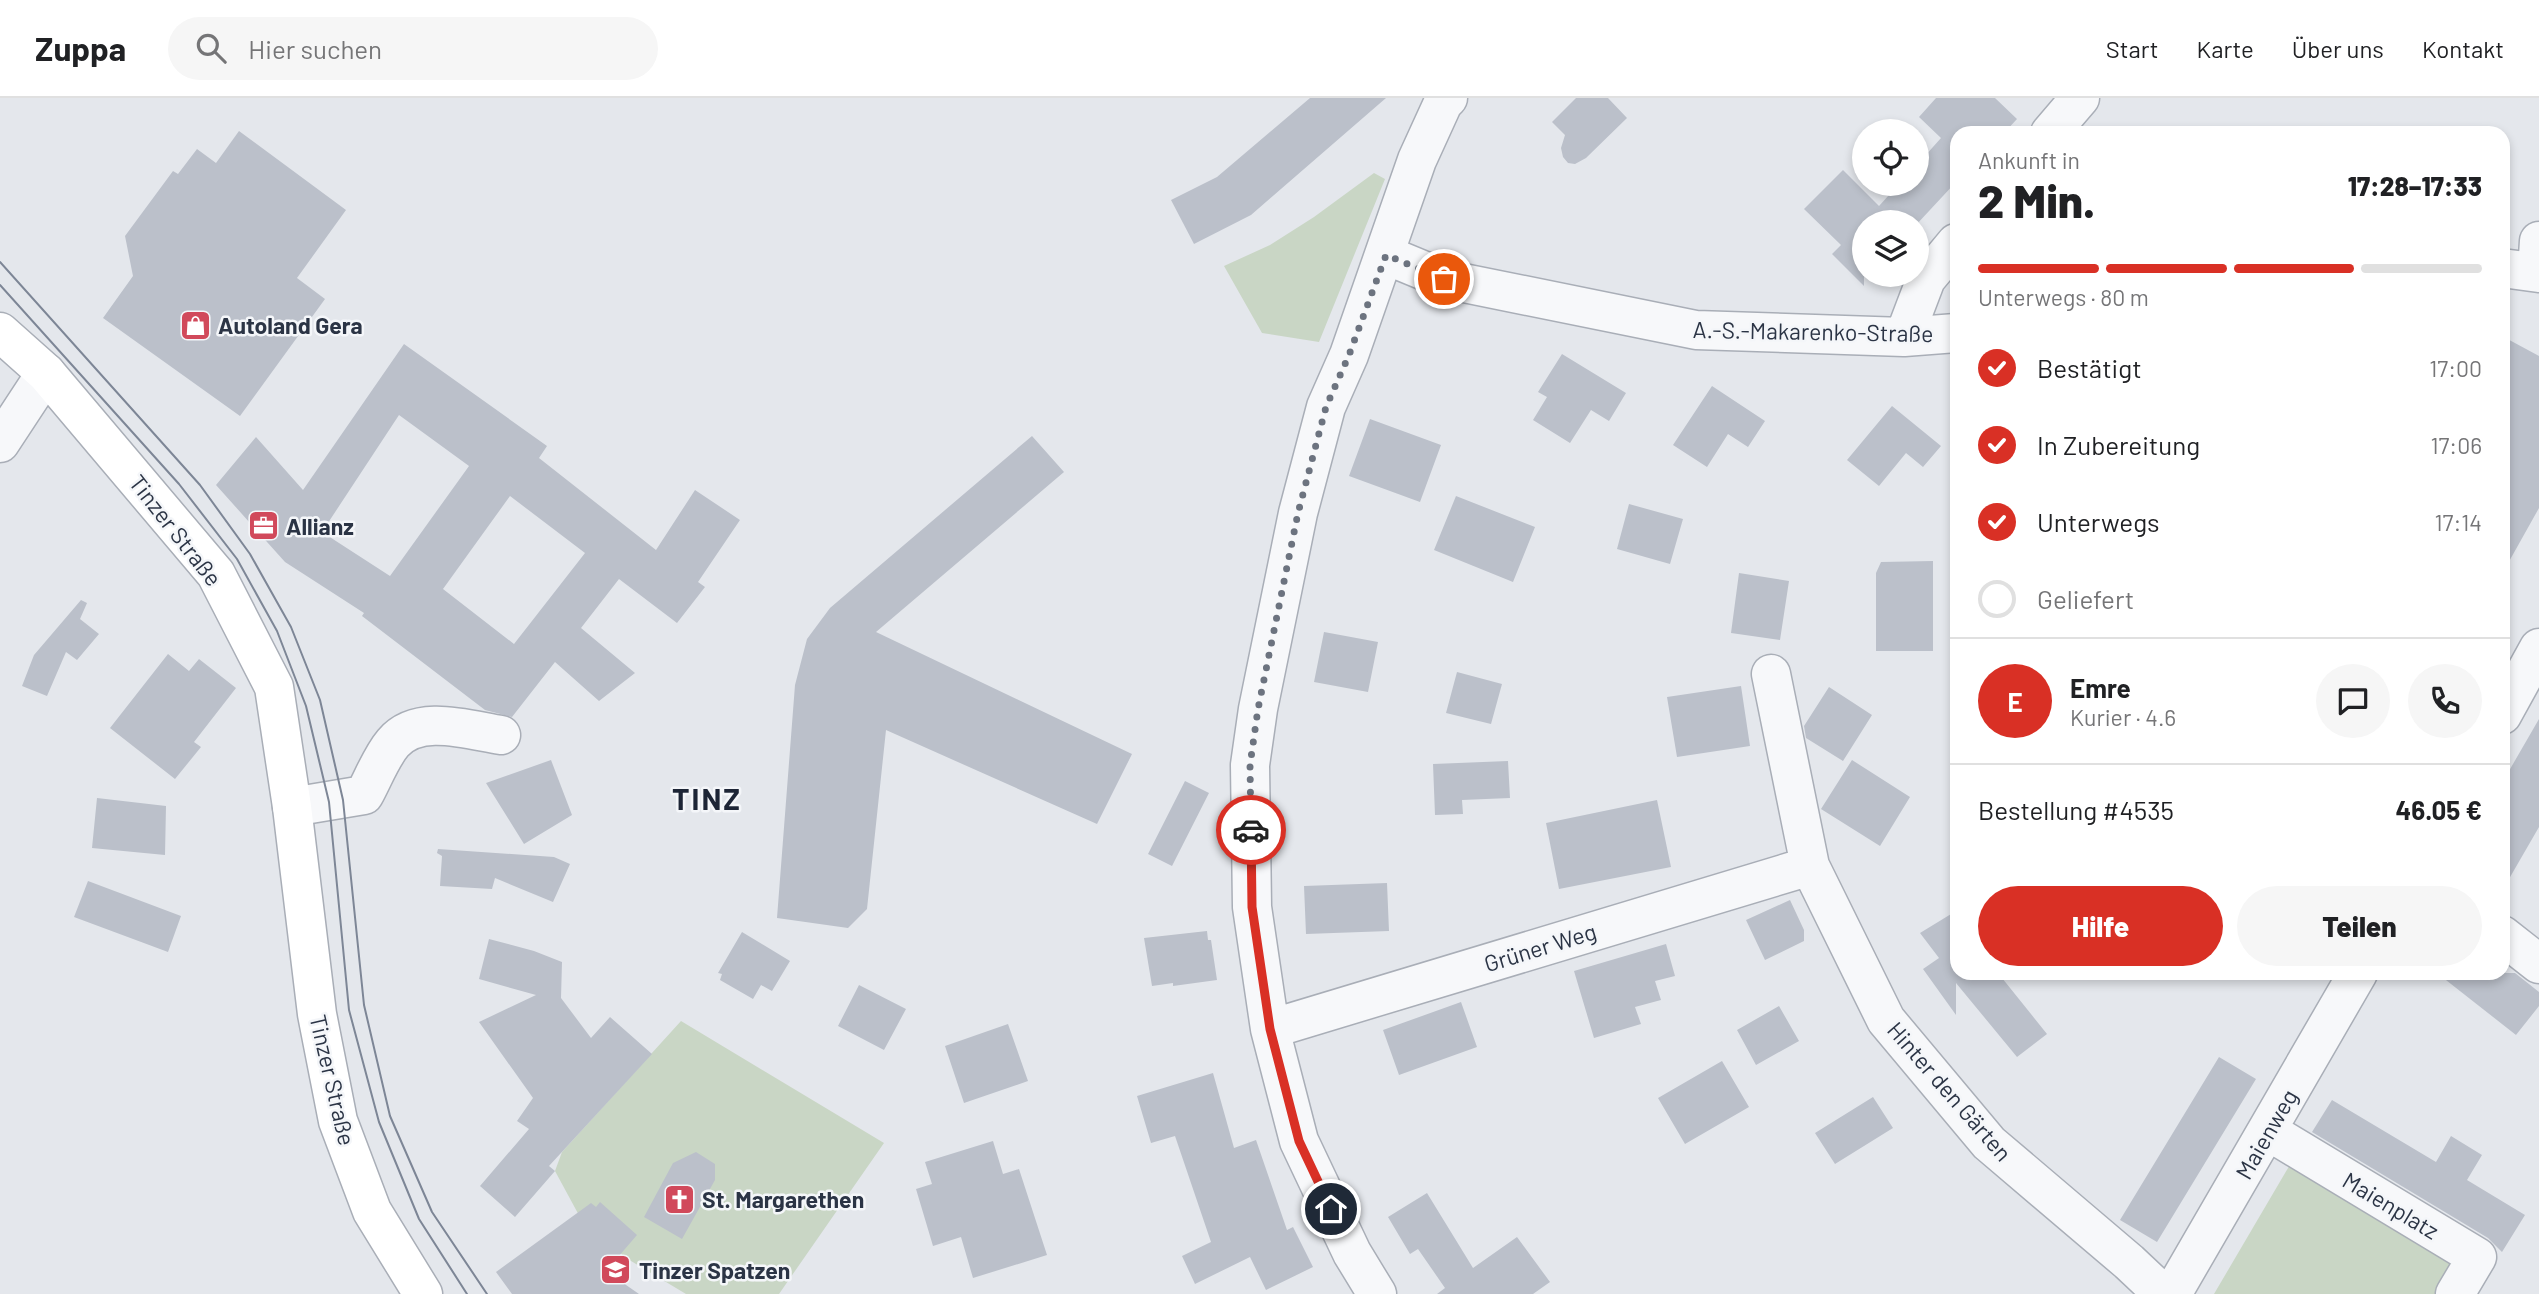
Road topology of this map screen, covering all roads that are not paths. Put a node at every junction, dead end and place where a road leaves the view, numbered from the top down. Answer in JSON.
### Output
{"nodes":[{"id":1,"x":2080,"y":98,"type":"edge"},
{"id":2,"x":1443,"y":100,"type":"edge"},
{"id":3,"x":2056,"y":126,"type":"edge"},
{"id":4,"x":1950,"y":250,"type":"edge"},
{"id":5,"x":1386,"y":255,"type":"junction"},
{"id":6,"x":0,"y":332,"type":"edge"},
{"id":7,"x":1950,"y":333,"type":"edge"},
{"id":8,"x":1904,"y":337,"type":"junction"},
{"id":9,"x":46,"y":373,"type":"junction"},
{"id":10,"x":0,"y":443,"type":"edge"},
{"id":11,"x":2539,"y":648,"type":"edge"},
{"id":12,"x":1771,"y":674,"type":"dead end"},
{"id":13,"x":2510,"y":701,"type":"edge"},
{"id":14,"x":501,"y":735,"type":"dead end"},
{"id":15,"x":292,"y":807,"type":"junction"},
{"id":16,"x":1810,"y":866,"type":"junction"},
{"id":17,"x":2510,"y":941,"type":"edge"},
{"id":18,"x":2539,"y":964,"type":"edge"},
{"id":19,"x":2354,"y":980,"type":"edge"},
{"id":20,"x":1270,"y":1029,"type":"junction"},
{"id":21,"x":2268,"y":1131,"type":"junction"},
{"id":22,"x":423,"y":1294,"type":"edge"},
{"id":23,"x":1377,"y":1294,"type":"edge"},
{"id":24,"x":2162,"y":1294,"type":"edge"},
{"id":25,"x":2172,"y":1294,"type":"edge"},
{"id":26,"x":2455,"y":1294,"type":"edge"}],
"edges":[{"from":1,"to":3,"type":"street"},
{"from":2,"to":5,"type":"street"},
{"from":4,"to":8,"type":"street"},
{"from":5,"to":8,"type":"street","name":"A.-S.-Makarenko-Straße"},
{"from":5,"to":20,"type":"street"},
{"from":6,"to":9,"type":"street","name":"Tinzer Straße"},
{"from":7,"to":8,"type":"street","name":"A.-S.-Makarenko-Straße"},
{"from":9,"to":10,"type":"street"},
{"from":9,"to":15,"type":"street","name":"Tinzer Straße"},
{"from":11,"to":13,"type":"street"},
{"from":12,"to":16,"type":"street","name":"Hinter den Gärten"},
{"from":14,"to":15,"type":"street"},
{"from":15,"to":22,"type":"street","name":"Tinzer Straße"},
{"from":16,"to":20,"type":"street","name":"Grüner Weg"},
{"from":16,"to":24,"type":"street","name":"Hinter den Gärten"},
{"from":17,"to":18,"type":"street"},
{"from":19,"to":21,"type":"street","name":"Maienweg"},
{"from":20,"to":23,"type":"street"},
{"from":21,"to":25,"type":"street","name":"Maienweg"},
{"from":21,"to":26,"type":"street","name":"Maienplatz"}]}
